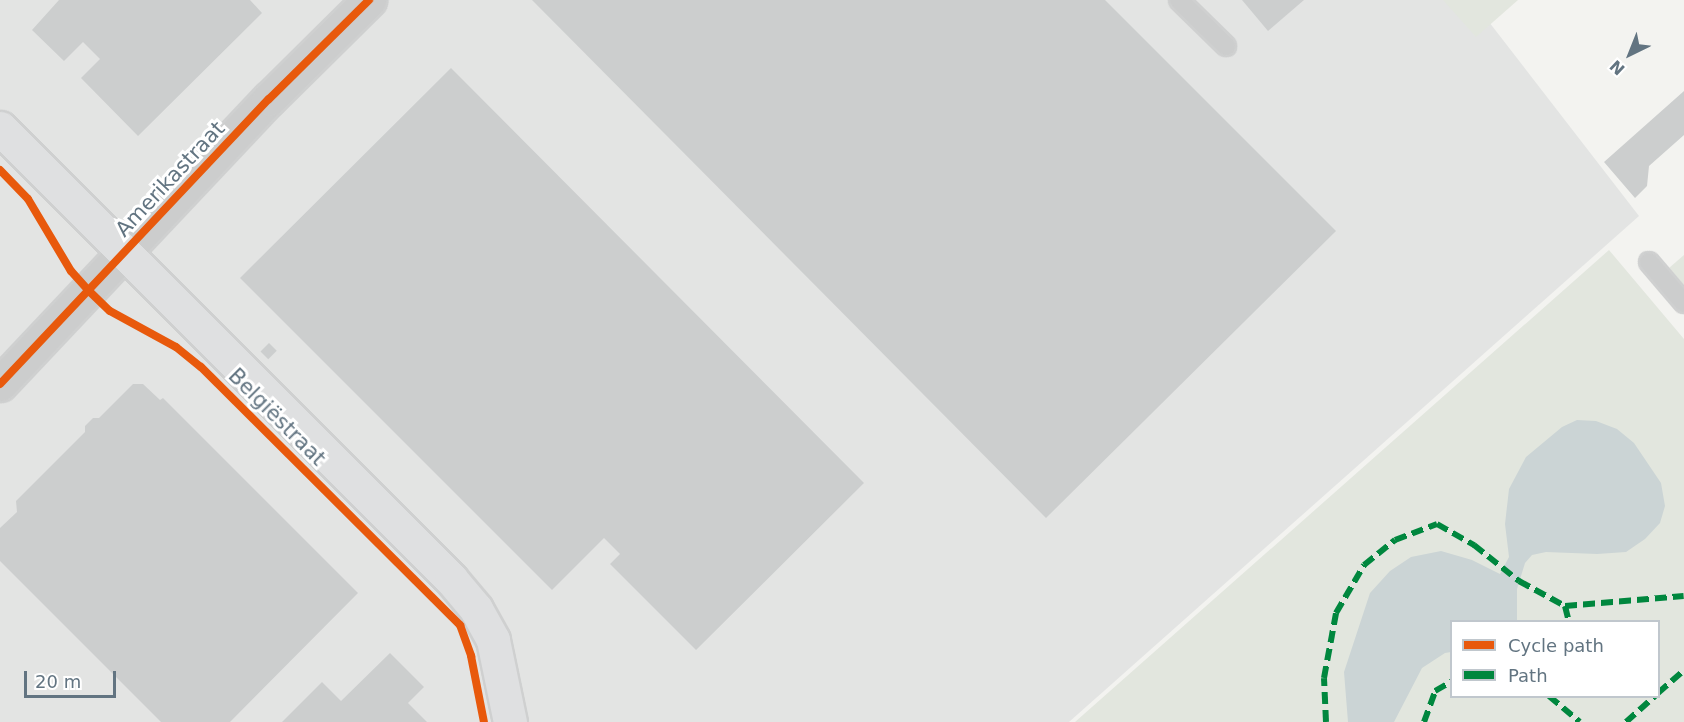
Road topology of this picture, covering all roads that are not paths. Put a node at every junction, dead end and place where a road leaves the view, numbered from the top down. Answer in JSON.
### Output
{"nodes":[{"id":1,"x":369,"y":0,"type":"edge"},
{"id":2,"x":1179,"y":0,"type":"edge"},
{"id":3,"x":1226,"y":46,"type":"dead end"},
{"id":4,"x":0,"y":128,"type":"edge"},
{"id":5,"x":125,"y":254,"type":"junction"},
{"id":6,"x":1648,"y":262,"type":"dead end"},
{"id":7,"x":1684,"y":303,"type":"edge"},
{"id":8,"x":0,"y":384,"type":"edge"},
{"id":9,"x":510,"y":722,"type":"edge"}],
"edges":[{"from":1,"to":5,"type":"street","name":"Amerikastraat"},
{"from":2,"to":3,"type":"lane"},
{"from":4,"to":5,"type":"main road","name":"Belgiëstraat"},
{"from":5,"to":8,"type":"street","name":"Amerikastraat"},
{"from":5,"to":9,"type":"main road","name":"Belgiëstraat"},
{"from":6,"to":7,"type":"lane"}]}
